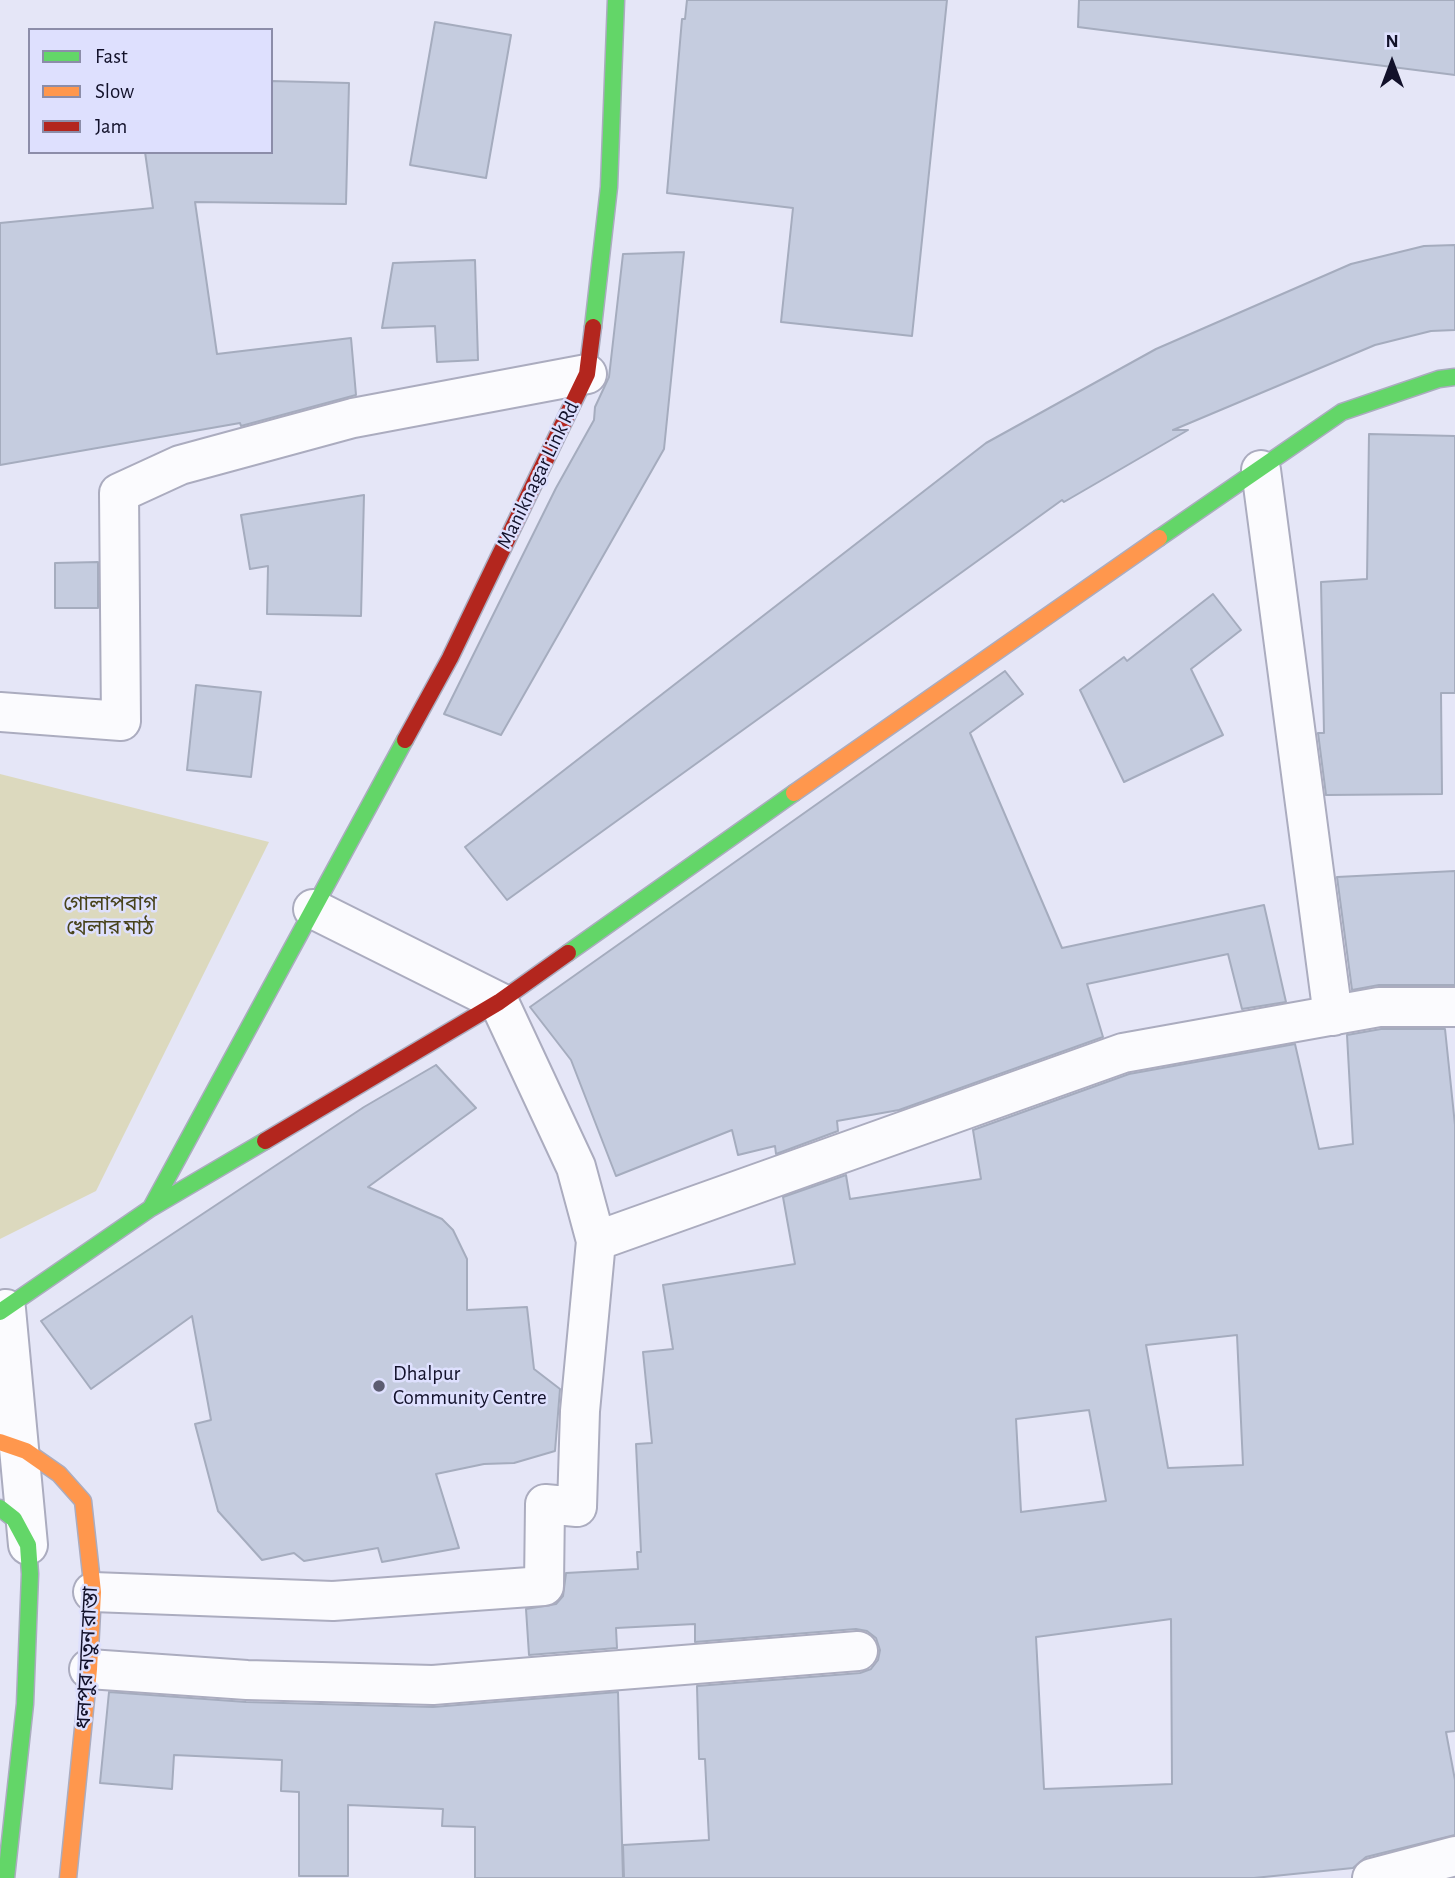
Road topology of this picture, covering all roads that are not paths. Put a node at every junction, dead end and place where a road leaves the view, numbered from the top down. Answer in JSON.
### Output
{"nodes":[{"id":1,"x":616,"y":0,"type":"edge"},
{"id":2,"x":587,"y":374,"type":"junction"},
{"id":3,"x":1455,"y":377,"type":"edge"},
{"id":4,"x":1262,"y":470,"type":"junction"},
{"id":5,"x":0,"y":712,"type":"edge"},
{"id":6,"x":313,"y":909,"type":"junction"},
{"id":7,"x":499,"y":1002,"type":"junction"},
{"id":8,"x":1455,"y":1007,"type":"edge"},
{"id":9,"x":1333,"y":1016,"type":"junction"},
{"id":10,"x":151,"y":1208,"type":"junction"},
{"id":11,"x":596,"y":1241,"type":"junction"},
{"id":12,"x":3,"y":1310,"type":"edge"},
{"id":13,"x":9,"y":1445,"type":"edge"},
{"id":14,"x":0,"y":1508,"type":"edge"},
{"id":15,"x":28,"y":1545,"type":"junction"},
{"id":16,"x":93,"y":1592,"type":"junction"},
{"id":17,"x":858,"y":1651,"type":"dead end"},
{"id":18,"x":89,"y":1669,"type":"junction"},
{"id":19,"x":1455,"y":1856,"type":"edge"},
{"id":20,"x":6,"y":1878,"type":"edge"},
{"id":21,"x":68,"y":1878,"type":"edge"},
{"id":22,"x":1371,"y":1878,"type":"edge"}],
"edges":[{"from":1,"to":2,"type":"street","name":"Maniknagar Link Rd"},
{"from":2,"to":5,"type":"street"},
{"from":2,"to":6,"type":"street","name":"Maniknagar Link Rd"},
{"from":3,"to":4,"type":"street"},
{"from":4,"to":7,"type":"street"},
{"from":4,"to":9,"type":"street"},
{"from":6,"to":7,"type":"street"},
{"from":6,"to":10,"type":"street","name":"Maniknagar Link Rd"},
{"from":7,"to":10,"type":"street"},
{"from":7,"to":11,"type":"street"},
{"from":8,"to":9,"type":"street"},
{"from":9,"to":11,"type":"street"},
{"from":10,"to":12,"type":"street"},
{"from":11,"to":16,"type":"street"},
{"from":12,"to":13,"type":"street"},
{"from":13,"to":15,"type":"street"},
{"from":13,"to":16,"type":"street","name":"ধলপুর নতুন রাস্তা"},
{"from":14,"to":15,"type":"street"},
{"from":15,"to":20,"type":"street"},
{"from":16,"to":18,"type":"street","name":"ধলপুর নতুন রাস্তা"},
{"from":17,"to":18,"type":"street"},
{"from":18,"to":21,"type":"street","name":"ধলপুর নতুন রাস্তা"},
{"from":19,"to":22,"type":"street"}]}
